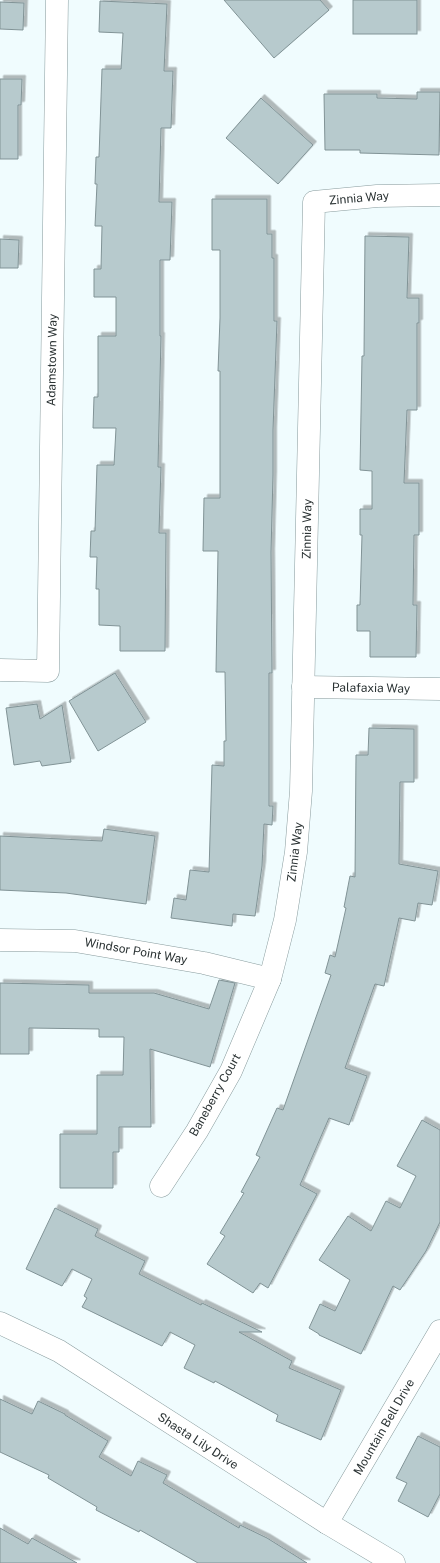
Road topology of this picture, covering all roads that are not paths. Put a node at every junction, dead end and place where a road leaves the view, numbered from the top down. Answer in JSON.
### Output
{"nodes":[{"id":1,"x":57,"y":0,"type":"edge"},
{"id":2,"x":440,"y":195,"type":"edge"},
{"id":3,"x":0,"y":670,"type":"edge"},
{"id":4,"x":303,"y":686,"type":"junction"},
{"id":5,"x":440,"y":689,"type":"edge"},
{"id":6,"x":0,"y":940,"type":"edge"},
{"id":7,"x":270,"y":979,"type":"junction"},
{"id":8,"x":161,"y":1186,"type":"dead end"},
{"id":9,"x":0,"y":1323,"type":"edge"},
{"id":10,"x":440,"y":1331,"type":"edge"},
{"id":11,"x":328,"y":1523,"type":"junction"},
{"id":12,"x":394,"y":1563,"type":"edge"}],
"edges":[{"from":1,"to":3,"type":"street","name":"Adamstown Way"},
{"from":2,"to":4,"type":"street","name":"Zinnia Way"},
{"from":4,"to":5,"type":"street","name":"Palafaxia Way"},
{"from":4,"to":7,"type":"street","name":"Zinnia Way"},
{"from":6,"to":7,"type":"street","name":"Windsor Point Way"},
{"from":7,"to":8,"type":"street","name":"Baneberry Court"},
{"from":9,"to":11,"type":"street","name":"Shasta Lily Drive"},
{"from":10,"to":11,"type":"street","name":"Mountain Bell Drive"},
{"from":11,"to":12,"type":"street","name":"Shasta Lily Drive"}]}
